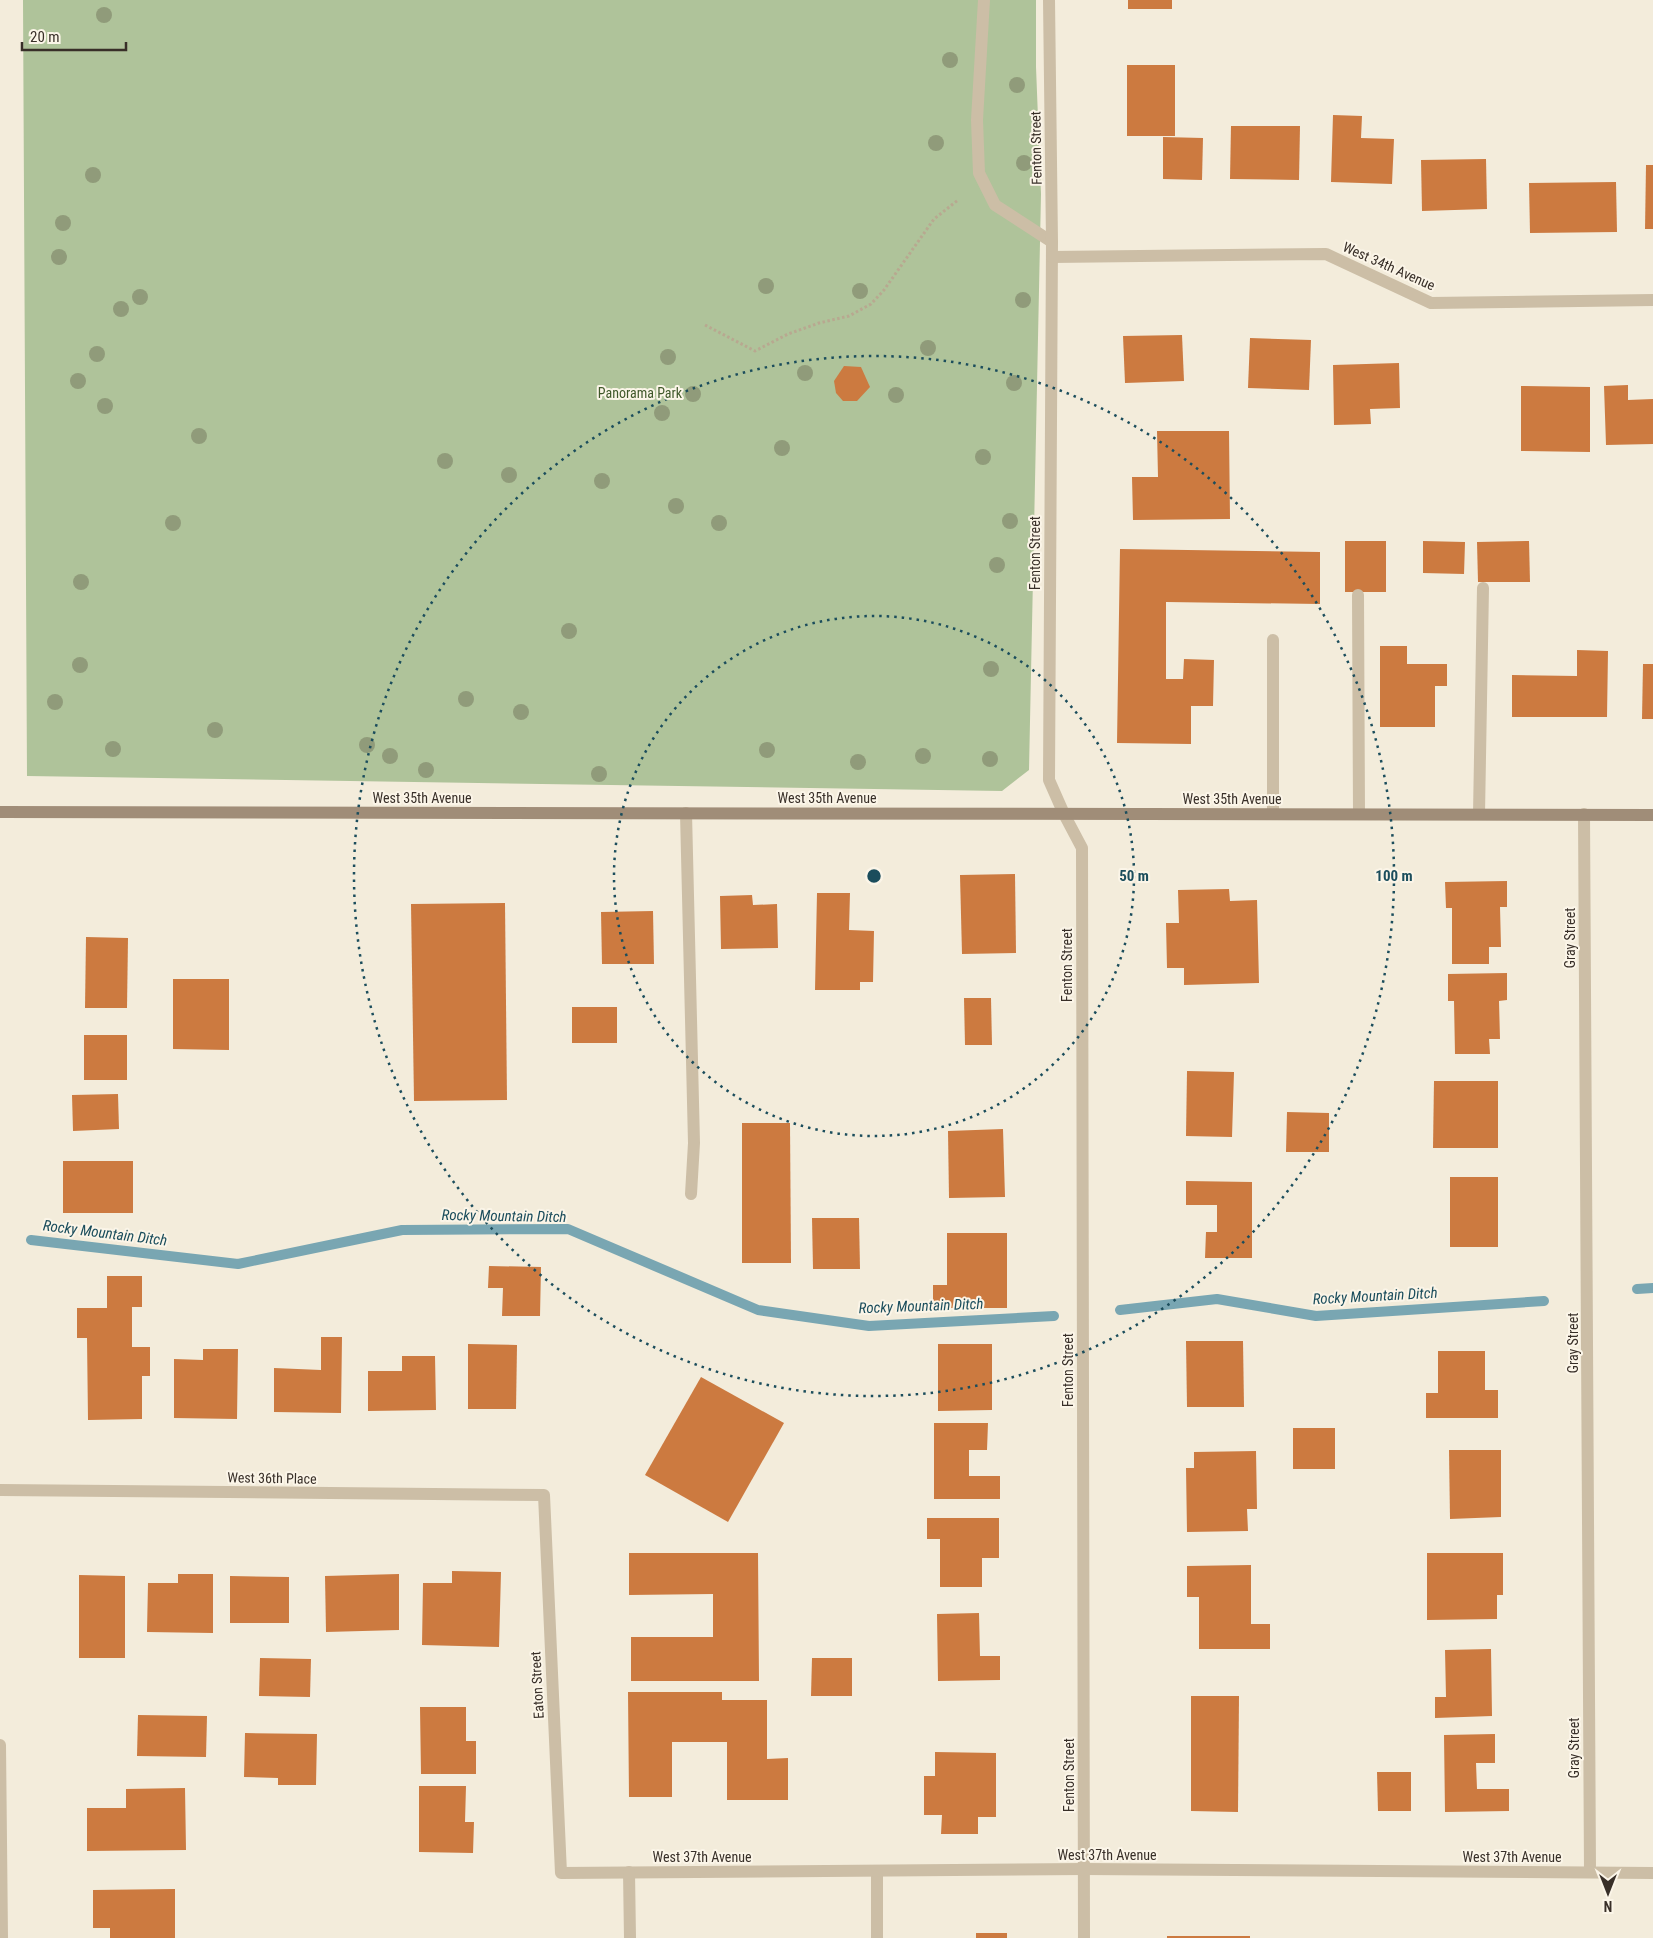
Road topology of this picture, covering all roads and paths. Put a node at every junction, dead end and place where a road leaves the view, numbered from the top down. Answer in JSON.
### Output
{"nodes":[{"id":1,"x":984,"y":0,"type":"edge"},
{"id":2,"x":1049,"y":0,"type":"edge"},
{"id":3,"x":958,"y":200,"type":"dead end"},
{"id":4,"x":1052,"y":242,"type":"junction"},
{"id":5,"x":1052,"y":257,"type":"junction"},
{"id":6,"x":1653,"y":300,"type":"edge"},
{"id":7,"x":706,"y":326,"type":"dead end"},
{"id":8,"x":1483,"y":588,"type":"dead end"},
{"id":9,"x":1358,"y":595,"type":"dead end"},
{"id":10,"x":1273,"y":640,"type":"dead end"},
{"id":11,"x":0,"y":812,"type":"edge"},
{"id":12,"x":686,"y":813,"type":"junction"},
{"id":13,"x":1064,"y":814,"type":"junction"},
{"id":14,"x":1273,"y":814,"type":"junction"},
{"id":15,"x":1359,"y":814,"type":"junction"},
{"id":16,"x":1479,"y":814,"type":"junction"},
{"id":17,"x":1584,"y":814,"type":"junction"},
{"id":18,"x":1653,"y":815,"type":"edge"},
{"id":19,"x":691,"y":1194,"type":"dead end"},
{"id":20,"x":0,"y":1490,"type":"edge"},
{"id":21,"x":544,"y":1495,"type":"joint"},
{"id":22,"x":0,"y":1746,"type":"edge"},
{"id":23,"x":1084,"y":1869,"type":"junction"},
{"id":24,"x":877,"y":1871,"type":"junction"},
{"id":25,"x":629,"y":1872,"type":"junction"},
{"id":26,"x":1590,"y":1872,"type":"junction"},
{"id":27,"x":561,"y":1873,"type":"joint"},
{"id":28,"x":1653,"y":1873,"type":"edge"},
{"id":29,"x":2,"y":1938,"type":"edge"},
{"id":30,"x":630,"y":1938,"type":"edge"},
{"id":31,"x":877,"y":1938,"type":"edge"},
{"id":32,"x":1084,"y":1938,"type":"edge"}],
"edges":[{"from":1,"to":4,"type":"street"},
{"from":2,"to":4,"type":"street","name":"Fenton Street"},
{"from":3,"to":7,"type":"path"},
{"from":4,"to":5,"type":"street","name":"Fenton Street"},
{"from":5,"to":6,"type":"street","name":"West 34th Avenue"},
{"from":5,"to":13,"type":"street","name":"Fenton Street"},
{"from":8,"to":16,"type":"street"},
{"from":9,"to":15,"type":"street"},
{"from":10,"to":14,"type":"street"},
{"from":11,"to":12,"type":"street","name":"West 35th Avenue"},
{"from":12,"to":13,"type":"street","name":"West 35th Avenue"},
{"from":12,"to":19,"type":"street"},
{"from":13,"to":14,"type":"street","name":"West 35th Avenue"},
{"from":13,"to":23,"type":"street","name":"Fenton Street"},
{"from":14,"to":15,"type":"street","name":"West 35th Avenue"},
{"from":15,"to":16,"type":"street","name":"West 35th Avenue"},
{"from":16,"to":17,"type":"street","name":"West 35th Avenue"},
{"from":17,"to":18,"type":"street","name":"West 35th Avenue"},
{"from":17,"to":26,"type":"street","name":"Gray Street"},
{"from":20,"to":21,"type":"street","name":"West 36th Place"},
{"from":21,"to":27,"type":"street","name":"Eaton Street"},
{"from":22,"to":29,"type":"street"},
{"from":23,"to":24,"type":"street","name":"West 37th Avenue"},
{"from":23,"to":26,"type":"street","name":"West 37th Avenue"},
{"from":23,"to":32,"type":"street","name":"Fenton Street"},
{"from":24,"to":25,"type":"street","name":"West 37th Avenue"},
{"from":24,"to":31,"type":"street"},
{"from":25,"to":27,"type":"street","name":"West 37th Avenue"},
{"from":25,"to":30,"type":"street"},
{"from":26,"to":28,"type":"street","name":"West 37th Avenue"}]}
